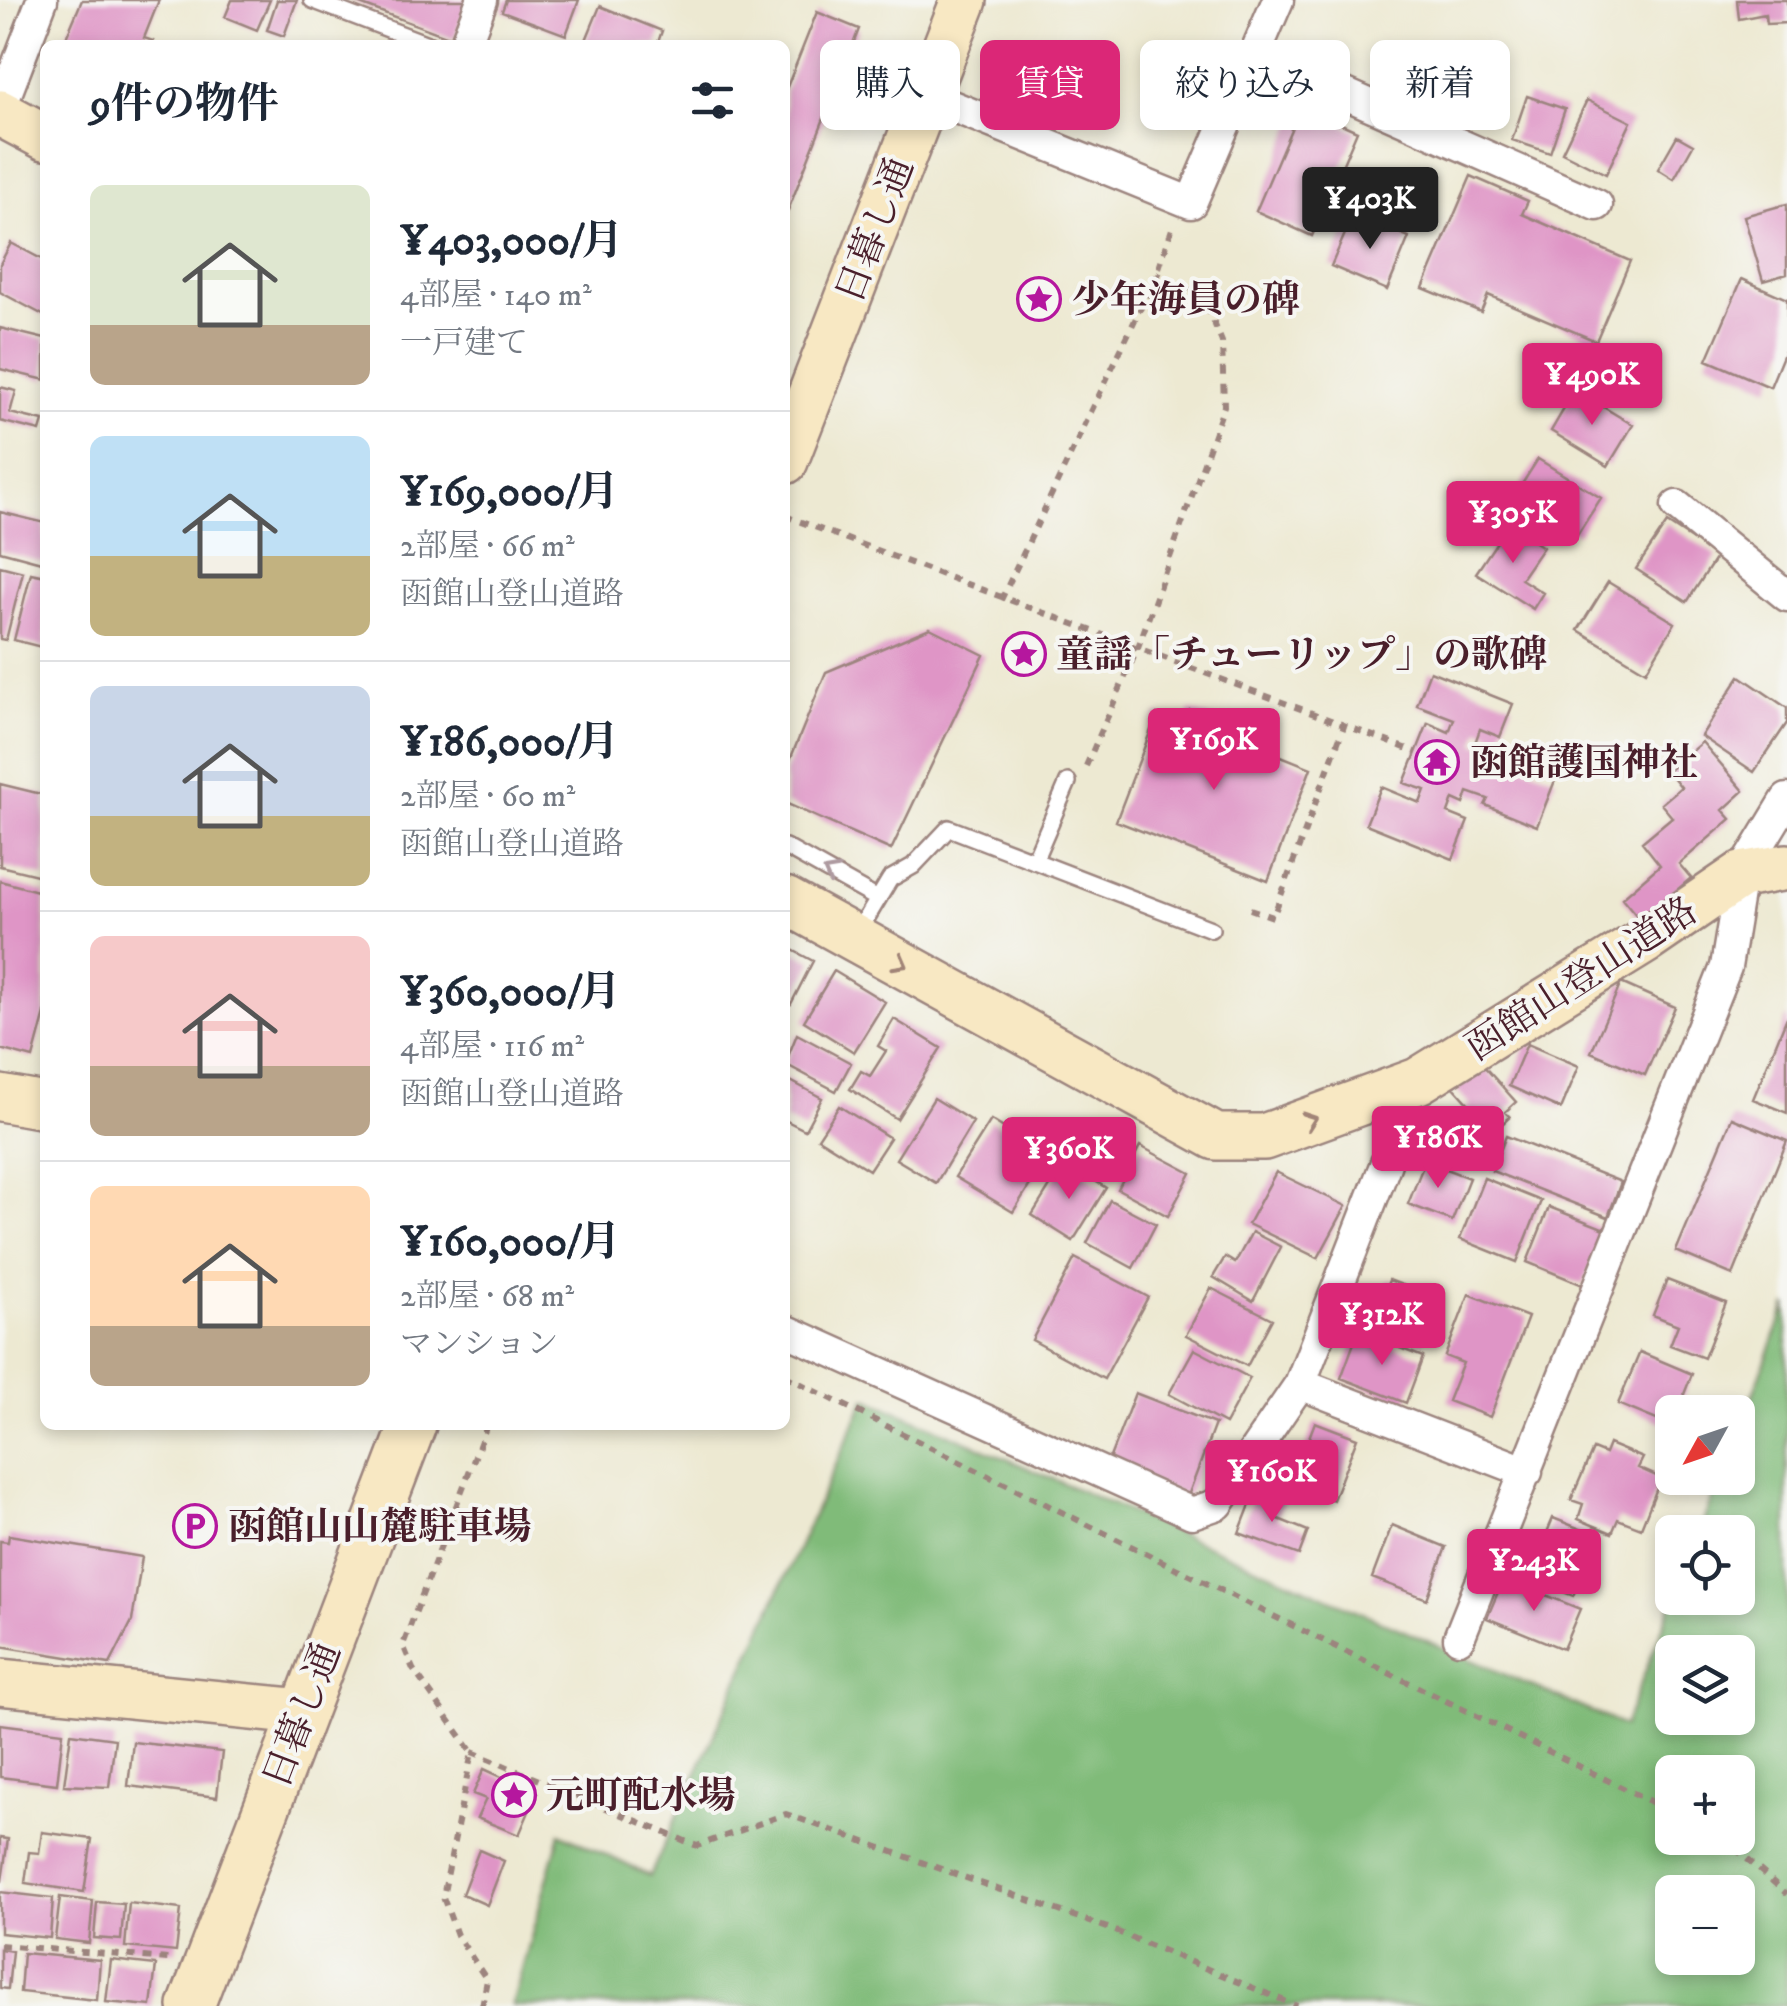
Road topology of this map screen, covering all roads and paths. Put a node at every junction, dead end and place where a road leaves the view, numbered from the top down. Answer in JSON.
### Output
{"nodes":[{"id":1,"x":42,"y":0,"type":"edge"},
{"id":2,"x":312,"y":0,"type":"edge"},
{"id":3,"x":482,"y":0,"type":"edge"},
{"id":4,"x":964,"y":0,"type":"edge"},
{"id":5,"x":1278,"y":0,"type":"edge"},
{"id":6,"x":417,"y":40,"type":"edge"},
{"id":7,"x":466,"y":40,"type":"edge"},
{"id":8,"x":948,"y":40,"type":"edge"},
{"id":9,"x":1261,"y":40,"type":"edge"},
{"id":10,"x":1350,"y":96,"type":"edge"},
{"id":11,"x":960,"y":110,"type":"edge"},
{"id":12,"x":0,"y":112,"type":"edge"},
{"id":13,"x":913,"y":130,"type":"edge"},
{"id":14,"x":1222,"y":130,"type":"edge"},
{"id":15,"x":40,"y":134,"type":"edge"},
{"id":16,"x":1597,"y":205,"type":"dead end"},
{"id":17,"x":1177,"y":213,"type":"dead end"},
{"id":18,"x":1157,"y":274,"type":"junction"},
{"id":19,"x":790,"y":448,"type":"edge"},
{"id":20,"x":1676,"y":506,"type":"dead end"},
{"id":21,"x":790,"y":518,"type":"edge"},
{"id":22,"x":1787,"y":596,"type":"edge"},
{"id":23,"x":1001,"y":600,"type":"junction"},
{"id":24,"x":1136,"y":650,"type":"junction"},
{"id":25,"x":1344,"y":726,"type":"junction"},
{"id":26,"x":1416,"y":752,"type":"dead end"},
{"id":27,"x":1075,"y":778,"type":"joint"},
{"id":28,"x":1787,"y":799,"type":"edge"},
{"id":29,"x":790,"y":850,"type":"edge"},
{"id":30,"x":1034,"y":861,"type":"junction"},
{"id":31,"x":1787,"y":867,"type":"edge"},
{"id":32,"x":1740,"y":875,"type":"junction"},
{"id":33,"x":876,"y":898,"type":"junction"},
{"id":34,"x":790,"y":903,"type":"edge"},
{"id":35,"x":1250,"y":909,"type":"dead end"},
{"id":36,"x":1210,"y":929,"type":"dead end"},
{"id":37,"x":855,"y":937,"type":"junction"},
{"id":38,"x":0,"y":1098,"type":"edge"},
{"id":39,"x":40,"y":1105,"type":"edge"},
{"id":40,"x":1386,"y":1163,"type":"dead end"},
{"id":41,"x":790,"y":1332,"type":"edge"},
{"id":42,"x":790,"y":1378,"type":"edge"},
{"id":43,"x":1300,"y":1384,"type":"junction"},
{"id":44,"x":411,"y":1430,"type":"edge"},
{"id":45,"x":486,"y":1430,"type":"edge"},
{"id":46,"x":1527,"y":1472,"type":"junction"},
{"id":47,"x":1458,"y":1638,"type":"dead end"},
{"id":48,"x":0,"y":1682,"type":"edge"},
{"id":49,"x":302,"y":1712,"type":"junction"},
{"id":50,"x":472,"y":1752,"type":"junction"},
{"id":51,"x":1655,"y":1804,"type":"edge"},
{"id":52,"x":1742,"y":1855,"type":"edge"},
{"id":53,"x":1787,"y":1894,"type":"edge"},
{"id":54,"x":0,"y":1945,"type":"edge"},
{"id":55,"x":207,"y":1963,"type":"junction"},
{"id":56,"x":191,"y":2006,"type":"edge"},
{"id":57,"x":482,"y":2006,"type":"edge"},
{"id":58,"x":1297,"y":2006,"type":"edge"}],
"edges":[{"from":1,"to":12,"type":"street"},
{"from":2,"to":6,"type":"lane"},
{"from":3,"to":7,"type":"street"},
{"from":4,"to":8,"type":"street","name":"日暮し通"},
{"from":5,"to":9,"type":"street"},
{"from":10,"to":16,"type":"street"},
{"from":11,"to":14,"type":"street"},
{"from":12,"to":15,"type":"street"},
{"from":13,"to":19,"type":"street","name":"日暮し通"},
{"from":17,"to":18,"type":"path"},
{"from":18,"to":23,"type":"path"},
{"from":18,"to":24,"type":"path"},
{"from":20,"to":22,"type":"street"},
{"from":21,"to":23,"type":"path"},
{"from":23,"to":24,"type":"path"},
{"from":24,"to":25,"type":"path"},
{"from":24,"to":27,"type":"path"},
{"from":25,"to":26,"type":"path"},
{"from":25,"to":35,"type":"path"},
{"from":27,"to":30,"type":"lane"},
{"from":28,"to":32,"type":"street"},
{"from":33,"to":29,"type":"lane","one_way":true},
{"from":30,"to":33,"type":"lane"},
{"from":30,"to":36,"type":"lane"},
{"from":31,"to":32,"type":"street","name":"函館山登山道路"},
{"from":37,"to":32,"type":"street","name":"函館山登山道路","one_way":true},
{"from":32,"to":46,"type":"street"},
{"from":33,"to":37,"type":"lane"},
{"from":34,"to":37,"type":"street","name":"函館山登山道路"},
{"from":38,"to":39,"type":"street"},
{"from":40,"to":43,"type":"street"},
{"from":41,"to":43,"type":"street"},
{"from":42,"to":51,"type":"path"},
{"from":43,"to":46,"type":"street"},
{"from":44,"to":49,"type":"street","name":"日暮し通"},
{"from":45,"to":50,"type":"path"},
{"from":46,"to":47,"type":"street"},
{"from":48,"to":49,"type":"street"},
{"from":49,"to":55,"type":"street","name":"日暮し通"},
{"from":50,"to":57,"type":"path"},
{"from":50,"to":58,"type":"path"},
{"from":52,"to":53,"type":"path"},
{"from":54,"to":55,"type":"path"},
{"from":55,"to":56,"type":"street","name":"日暮し通"}]}
